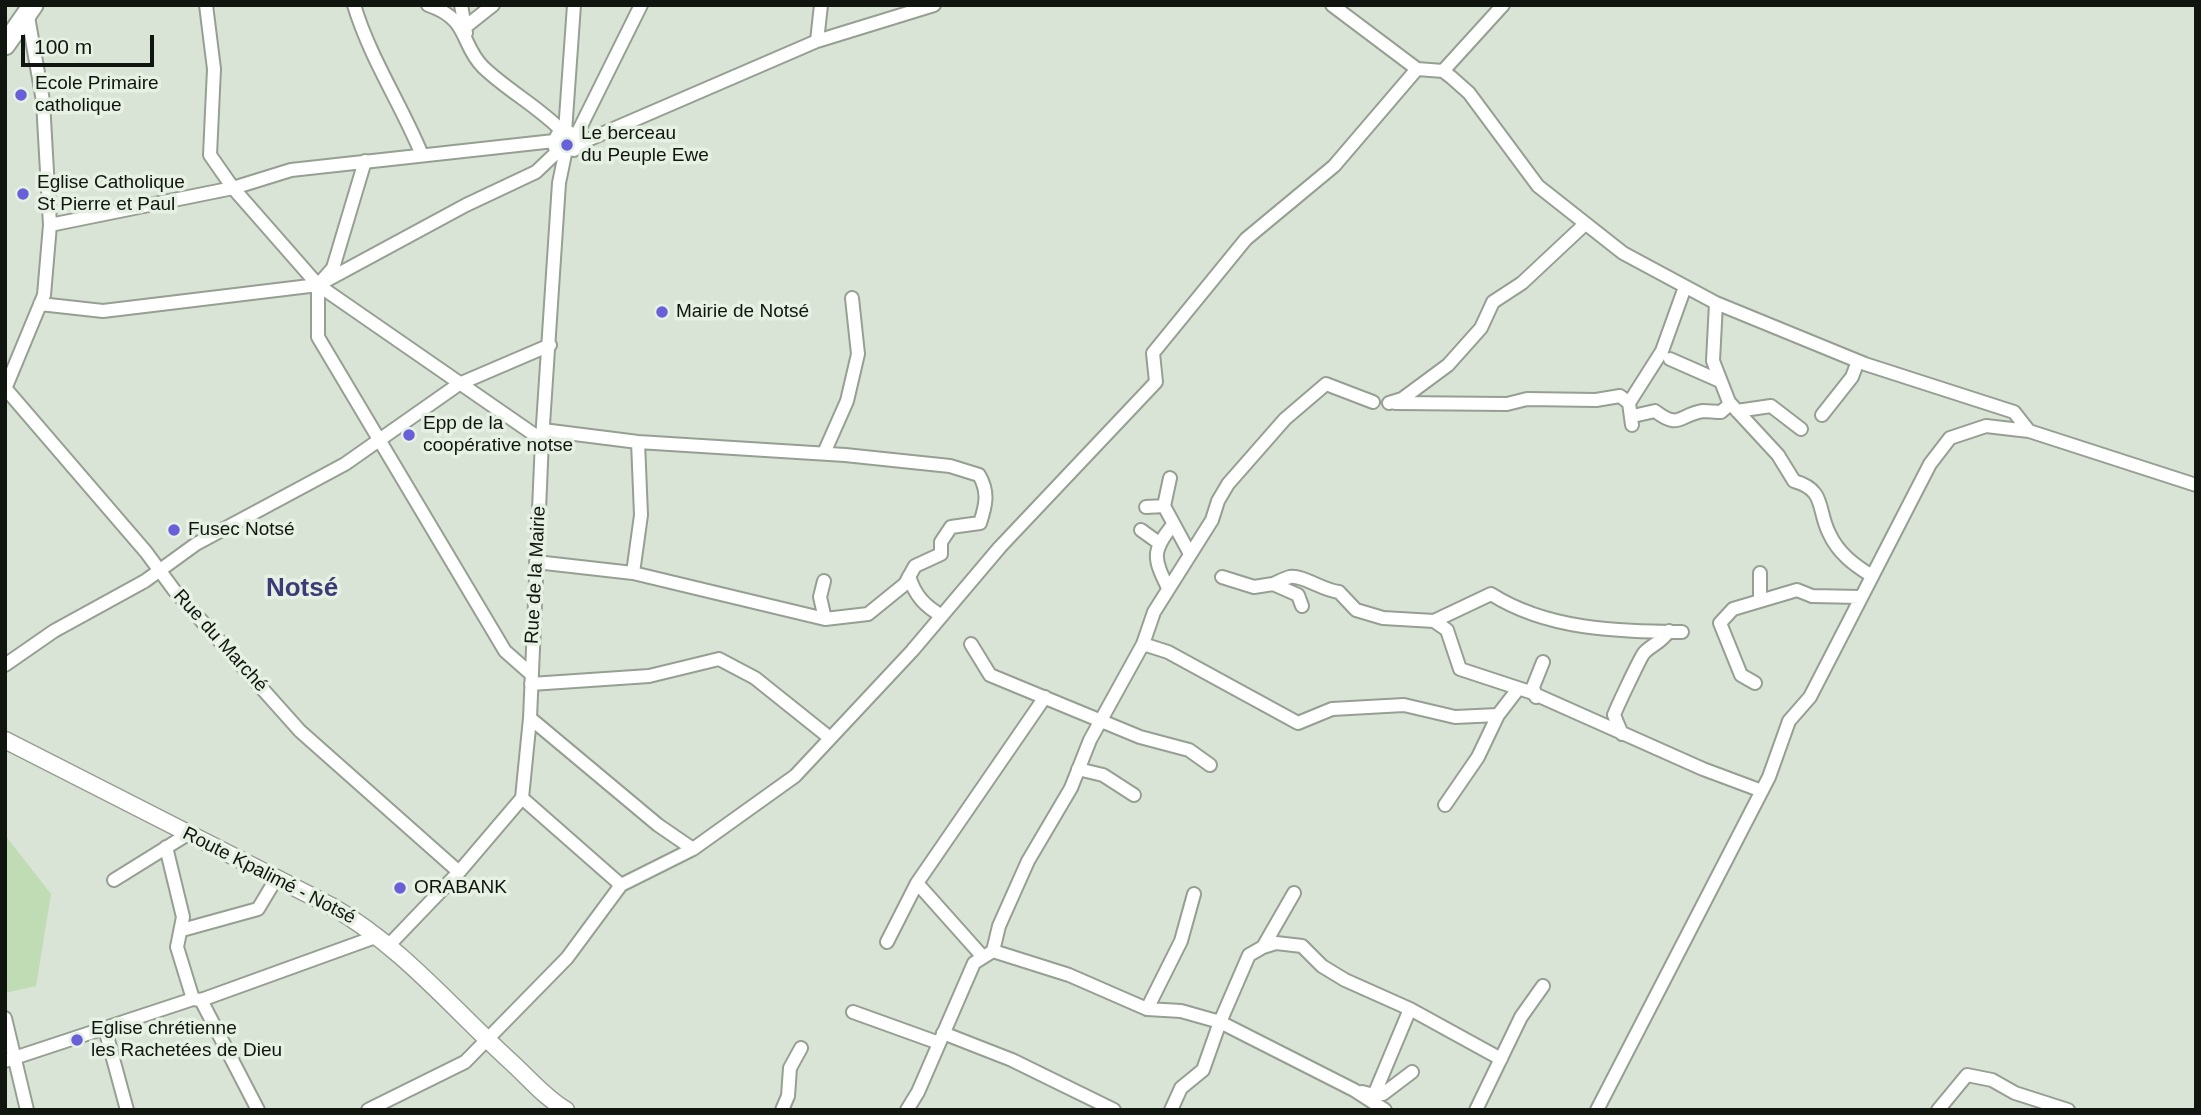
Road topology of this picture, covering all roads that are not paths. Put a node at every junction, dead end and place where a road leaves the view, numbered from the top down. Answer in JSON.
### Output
{"nodes":[{"id":1,"x":206,"y":5,"type":"edge"},
{"id":2,"x":355,"y":5,"type":"edge"},
{"id":3,"x":428,"y":5,"type":"edge"},
{"id":4,"x":461,"y":5,"type":"edge"},
{"id":5,"x":493,"y":5,"type":"edge"},
{"id":6,"x":574,"y":5,"type":"edge"},
{"id":7,"x":641,"y":5,"type":"edge"},
{"id":8,"x":821,"y":5,"type":"edge"},
{"id":9,"x":934,"y":5,"type":"edge"},
{"id":10,"x":1332,"y":5,"type":"edge"},
{"id":11,"x":1503,"y":5,"type":"edge"},
{"id":12,"x":30,"y":8,"type":"edge"},
{"id":13,"x":466,"y":34,"type":"junction"},
{"id":14,"x":7,"y":36,"type":"edge"},
{"id":15,"x":817,"y":41,"type":"junction"},
{"id":16,"x":1417,"y":69,"type":"junction"},
{"id":17,"x":1443,"y":71,"type":"junction"},
{"id":18,"x":565,"y":142,"type":"junction"},
{"id":19,"x":422,"y":155,"type":"junction"},
{"id":20,"x":365,"y":161,"type":"junction"},
{"id":21,"x":233,"y":188,"type":"junction"},
{"id":22,"x":1584,"y":225,"type":"junction"},
{"id":23,"x":50,"y":226,"type":"junction"},
{"id":24,"x":318,"y":285,"type":"junction"},
{"id":25,"x":1685,"y":287,"type":"junction"},
{"id":26,"x":852,"y":298,"type":"dead end"},
{"id":27,"x":1716,"y":303,"type":"junction"},
{"id":28,"x":40,"y":304,"type":"junction"},
{"id":29,"x":550,"y":345,"type":"junction"},
{"id":30,"x":1670,"y":359,"type":"dead end"},
{"id":31,"x":1858,"y":361,"type":"junction"},
{"id":32,"x":1720,"y":381,"type":"junction"},
{"id":33,"x":459,"y":384,"type":"junction"},
{"id":34,"x":6,"y":389,"type":"edge"},
{"id":35,"x":1373,"y":402,"type":"dead end"},
{"id":36,"x":1756,"y":406,"type":"junction"},
{"id":37,"x":1733,"y":407,"type":"junction"},
{"id":38,"x":1631,"y":414,"type":"junction"},
{"id":39,"x":1822,"y":415,"type":"dead end"},
{"id":40,"x":1751,"y":426,"type":"junction"},
{"id":41,"x":1801,"y":429,"type":"dead end"},
{"id":42,"x":2029,"y":431,"type":"junction"},
{"id":43,"x":542,"y":435,"type":"junction"},
{"id":44,"x":378,"y":438,"type":"junction"},
{"id":45,"x":638,"y":442,"type":"junction"},
{"id":46,"x":824,"y":453,"type":"junction"},
{"id":47,"x":1170,"y":478,"type":"dead end"},
{"id":48,"x":2196,"y":485,"type":"edge"},
{"id":49,"x":1164,"y":506,"type":"junction"},
{"id":50,"x":1146,"y":507,"type":"dead end"},
{"id":51,"x":1172,"y":526,"type":"junction"},
{"id":52,"x":1141,"y":530,"type":"dead end"},
{"id":53,"x":1159,"y":543,"type":"junction"},
{"id":54,"x":1190,"y":554,"type":"junction"},
{"id":55,"x":536,"y":562,"type":"junction"},
{"id":56,"x":160,"y":571,"type":"junction"},
{"id":57,"x":633,"y":573,"type":"junction"},
{"id":58,"x":1760,"y":573,"type":"dead end"},
{"id":59,"x":909,"y":576,"type":"junction"},
{"id":60,"x":1872,"y":576,"type":"junction"},
{"id":61,"x":1222,"y":577,"type":"dead end"},
{"id":62,"x":824,"y":581,"type":"dead end"},
{"id":63,"x":1273,"y":584,"type":"junction"},
{"id":64,"x":1168,"y":588,"type":"junction"},
{"id":65,"x":1861,"y":597,"type":"junction"},
{"id":66,"x":1760,"y":601,"type":"junction"},
{"id":67,"x":1302,"y":606,"type":"dead end"},
{"id":68,"x":942,"y":616,"type":"junction"},
{"id":69,"x":825,"y":619,"type":"junction"},
{"id":70,"x":1434,"y":621,"type":"junction"},
{"id":71,"x":971,"y":644,"type":"dead end"},
{"id":72,"x":1143,"y":645,"type":"junction"},
{"id":73,"x":1543,"y":662,"type":"dead end"},
{"id":74,"x":5,"y":664,"type":"edge"},
{"id":75,"x":531,"y":679,"type":"junction"},
{"id":76,"x":1755,"y":682,"type":"dead end"},
{"id":77,"x":1518,"y":690,"type":"junction"},
{"id":78,"x":1045,"y":697,"type":"junction"},
{"id":79,"x":1536,"y":698,"type":"junction"},
{"id":80,"x":1498,"y":715,"type":"junction"},
{"id":81,"x":530,"y":718,"type":"junction"},
{"id":82,"x":1101,"y":720,"type":"junction"},
{"id":83,"x":1622,"y":734,"type":"junction"},
{"id":84,"x":830,"y":738,"type":"junction"},
{"id":85,"x":5,"y":740,"type":"edge"},
{"id":86,"x":1210,"y":765,"type":"dead end"},
{"id":87,"x":1078,"y":769,"type":"junction"},
{"id":88,"x":1762,"y":791,"type":"junction"},
{"id":89,"x":1134,"y":795,"type":"dead end"},
{"id":90,"x":522,"y":798,"type":"junction"},
{"id":91,"x":1445,"y":805,"type":"dead end"},
{"id":92,"x":188,"y":834,"type":"junction"},
{"id":93,"x":166,"y":847,"type":"junction"},
{"id":94,"x":693,"y":849,"type":"junction"},
{"id":95,"x":459,"y":872,"type":"junction"},
{"id":96,"x":276,"y":879,"type":"junction"},
{"id":97,"x":114,"y":880,"type":"dead end"},
{"id":98,"x":918,"y":883,"type":"junction"},
{"id":99,"x":621,"y":885,"type":"junction"},
{"id":100,"x":1294,"y":893,"type":"dead end"},
{"id":101,"x":1194,"y":894,"type":"dead end"},
{"id":102,"x":182,"y":930,"type":"junction"},
{"id":103,"x":384,"y":941,"type":"junction"},
{"id":104,"x":887,"y":942,"type":"dead end"},
{"id":105,"x":1263,"y":947,"type":"junction"},
{"id":106,"x":988,"y":954,"type":"junction"},
{"id":107,"x":1543,"y":986,"type":"dead end"},
{"id":108,"x":197,"y":999,"type":"junction"},
{"id":109,"x":1147,"y":1009,"type":"junction"},
{"id":110,"x":1410,"y":1009,"type":"junction"},
{"id":111,"x":853,"y":1012,"type":"dead end"},
{"id":112,"x":5,"y":1018,"type":"edge"},
{"id":113,"x":1220,"y":1022,"type":"junction"},
{"id":114,"x":105,"y":1029,"type":"junction"},
{"id":115,"x":941,"y":1038,"type":"junction"},
{"id":116,"x":487,"y":1041,"type":"junction"},
{"id":117,"x":801,"y":1048,"type":"dead end"},
{"id":118,"x":1501,"y":1059,"type":"junction"},
{"id":119,"x":10,"y":1060,"type":"edge"},
{"id":120,"x":1412,"y":1072,"type":"dead end"},
{"id":121,"x":1354,"y":1090,"type":"junction"},
{"id":122,"x":1374,"y":1095,"type":"junction"},
{"id":123,"x":1598,"y":1107,"type":"edge"},
{"id":124,"x":913,"y":1108,"type":"edge"},
{"id":125,"x":27,"y":1110,"type":"edge"},
{"id":126,"x":127,"y":1110,"type":"edge"},
{"id":127,"x":258,"y":1110,"type":"edge"},
{"id":128,"x":368,"y":1110,"type":"edge"},
{"id":129,"x":566,"y":1110,"type":"edge"},
{"id":130,"x":782,"y":1110,"type":"edge"},
{"id":131,"x":1114,"y":1110,"type":"edge"},
{"id":132,"x":1171,"y":1110,"type":"edge"},
{"id":133,"x":1385,"y":1110,"type":"edge"},
{"id":134,"x":1476,"y":1110,"type":"edge"},
{"id":135,"x":1613,"y":1110,"type":"edge"},
{"id":136,"x":1938,"y":1110,"type":"edge"},
{"id":137,"x":2068,"y":1110,"type":"edge"}],
"edges":[{"from":1,"to":21,"type":"street"},
{"from":2,"to":19,"type":"street"},
{"from":3,"to":13,"type":"street"},
{"from":4,"to":13,"type":"street"},
{"from":5,"to":13,"type":"street"},
{"from":6,"to":18,"type":"street","name":"Rue de la Mairie"},
{"from":7,"to":18,"type":"street"},
{"from":8,"to":15,"type":"street"},
{"from":9,"to":15,"type":"street"},
{"from":10,"to":16,"type":"street"},
{"from":11,"to":17,"type":"street"},
{"from":12,"to":14,"type":"highway"},
{"from":12,"to":23,"type":"street"},
{"from":13,"to":18,"type":"street"},
{"from":15,"to":18,"type":"street"},
{"from":16,"to":17,"type":"street"},
{"from":16,"to":68,"type":"street"},
{"from":17,"to":22,"type":"street"},
{"from":18,"to":19,"type":"street"},
{"from":18,"to":24,"type":"street"},
{"from":18,"to":29,"type":"street","name":"Rue de la Mairie"},
{"from":19,"to":20,"type":"street"},
{"from":20,"to":21,"type":"street"},
{"from":20,"to":24,"type":"street"},
{"from":21,"to":23,"type":"street"},
{"from":21,"to":24,"type":"street"},
{"from":22,"to":25,"type":"street"},
{"from":22,"to":38,"type":"street"},
{"from":23,"to":28,"type":"street"},
{"from":24,"to":28,"type":"street"},
{"from":24,"to":33,"type":"street"},
{"from":24,"to":44,"type":"street"},
{"from":25,"to":27,"type":"street"},
{"from":25,"to":38,"type":"street"},
{"from":26,"to":46,"type":"street"},
{"from":27,"to":31,"type":"street"},
{"from":27,"to":32,"type":"street"},
{"from":28,"to":34,"type":"street"},
{"from":29,"to":33,"type":"street"},
{"from":29,"to":43,"type":"street","name":"Rue de la Mairie"},
{"from":30,"to":32,"type":"street"},
{"from":31,"to":39,"type":"street"},
{"from":31,"to":42,"type":"street"},
{"from":32,"to":37,"type":"street"},
{"from":33,"to":43,"type":"street"},
{"from":33,"to":44,"type":"street"},
{"from":34,"to":56,"type":"street","name":"Rue du Marché"},
{"from":35,"to":54,"type":"street"},
{"from":36,"to":37,"type":"street"},
{"from":36,"to":40,"type":"street"},
{"from":36,"to":41,"type":"street"},
{"from":37,"to":38,"type":"street"},
{"from":37,"to":40,"type":"street"},
{"from":40,"to":60,"type":"street"},
{"from":42,"to":48,"type":"street"},
{"from":42,"to":60,"type":"street"},
{"from":43,"to":45,"type":"street"},
{"from":43,"to":55,"type":"street","name":"Rue de la Mairie"},
{"from":44,"to":56,"type":"street"},
{"from":44,"to":75,"type":"street"},
{"from":45,"to":46,"type":"street"},
{"from":45,"to":57,"type":"street"},
{"from":46,"to":59,"type":"street"},
{"from":47,"to":49,"type":"street"},
{"from":49,"to":50,"type":"street"},
{"from":49,"to":51,"type":"street"},
{"from":51,"to":53,"type":"street"},
{"from":51,"to":54,"type":"street"},
{"from":52,"to":53,"type":"street"},
{"from":53,"to":64,"type":"street"},
{"from":54,"to":64,"type":"street"},
{"from":55,"to":57,"type":"street"},
{"from":55,"to":75,"type":"street","name":"Rue de la Mairie"},
{"from":56,"to":74,"type":"street"},
{"from":56,"to":95,"type":"street","name":"Rue du Marché"},
{"from":57,"to":69,"type":"street"},
{"from":58,"to":66,"type":"street"},
{"from":59,"to":68,"type":"street"},
{"from":59,"to":69,"type":"street"},
{"from":60,"to":65,"type":"street"},
{"from":61,"to":63,"type":"street"},
{"from":62,"to":69,"type":"street"},
{"from":63,"to":67,"type":"street"},
{"from":63,"to":70,"type":"street"},
{"from":64,"to":72,"type":"street"},
{"from":65,"to":66,"type":"street"},
{"from":65,"to":88,"type":"street"},
{"from":66,"to":76,"type":"street"},
{"from":68,"to":84,"type":"street"},
{"from":70,"to":77,"type":"street"},
{"from":70,"to":83,"type":"street"},
{"from":71,"to":78,"type":"street"},
{"from":72,"to":80,"type":"street"},
{"from":72,"to":82,"type":"street"},
{"from":73,"to":79,"type":"street"},
{"from":75,"to":81,"type":"street","name":"Rue de la Mairie"},
{"from":75,"to":84,"type":"street"},
{"from":77,"to":79,"type":"street"},
{"from":77,"to":80,"type":"street"},
{"from":78,"to":82,"type":"street"},
{"from":78,"to":98,"type":"street"},
{"from":79,"to":83,"type":"street"},
{"from":80,"to":91,"type":"street"},
{"from":81,"to":90,"type":"street","name":"Rue de la Mairie"},
{"from":81,"to":94,"type":"street"},
{"from":82,"to":86,"type":"street"},
{"from":82,"to":87,"type":"street"},
{"from":83,"to":88,"type":"street"},
{"from":84,"to":94,"type":"street"},
{"from":85,"to":92,"type":"main road","name":"Route Kpalimé - Notsé"},
{"from":87,"to":89,"type":"street"},
{"from":87,"to":106,"type":"street"},
{"from":88,"to":123,"type":"street"},
{"from":90,"to":95,"type":"street"},
{"from":90,"to":99,"type":"street"},
{"from":92,"to":93,"type":"street"},
{"from":92,"to":96,"type":"main road","name":"Route Kpalimé - Notsé"},
{"from":93,"to":97,"type":"street"},
{"from":93,"to":102,"type":"street"},
{"from":94,"to":99,"type":"street"},
{"from":95,"to":103,"type":"street"},
{"from":96,"to":102,"type":"street"},
{"from":96,"to":103,"type":"main road","name":"Route Kpalimé - Notsé"},
{"from":98,"to":104,"type":"street"},
{"from":98,"to":106,"type":"street"},
{"from":99,"to":116,"type":"street"},
{"from":100,"to":105,"type":"street"},
{"from":101,"to":109,"type":"street"},
{"from":102,"to":108,"type":"street"},
{"from":103,"to":108,"type":"street"},
{"from":103,"to":116,"type":"main road","name":"Route Kpalimé - Notsé"},
{"from":105,"to":110,"type":"street"},
{"from":105,"to":113,"type":"street"},
{"from":106,"to":109,"type":"street"},
{"from":106,"to":115,"type":"street"},
{"from":107,"to":118,"type":"street"},
{"from":108,"to":114,"type":"street"},
{"from":108,"to":127,"type":"street"},
{"from":109,"to":113,"type":"street"},
{"from":110,"to":118,"type":"street"},
{"from":110,"to":122,"type":"street"},
{"from":111,"to":115,"type":"street"},
{"from":112,"to":119,"type":"street"},
{"from":113,"to":121,"type":"street"},
{"from":113,"to":132,"type":"street"},
{"from":114,"to":119,"type":"street"},
{"from":114,"to":126,"type":"street"},
{"from":115,"to":124,"type":"street"},
{"from":115,"to":131,"type":"street"},
{"from":116,"to":128,"type":"street"},
{"from":116,"to":129,"type":"main road","name":"Route Kpalimé - Notsé"},
{"from":117,"to":130,"type":"street"},
{"from":118,"to":134,"type":"street"},
{"from":119,"to":125,"type":"street"},
{"from":120,"to":122,"type":"street"},
{"from":121,"to":122,"type":"street"},
{"from":121,"to":133,"type":"street"},
{"from":123,"to":135,"type":"street"},
{"from":136,"to":137,"type":"street"}]}
